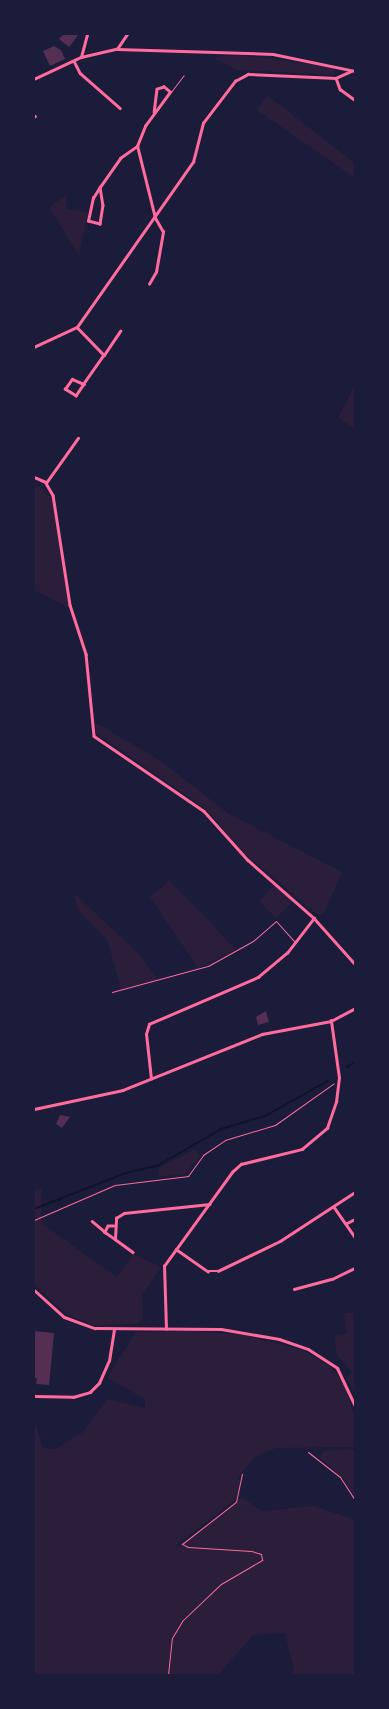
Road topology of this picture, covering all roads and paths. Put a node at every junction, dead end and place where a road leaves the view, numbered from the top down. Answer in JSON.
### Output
{"nodes":[{"id":1,"x":87,"y":34,"type":"edge"},
{"id":2,"x":127,"y":34,"type":"edge"},
{"id":3,"x":118,"y":49,"type":"junction"},
{"id":4,"x":81,"y":58,"type":"junction"},
{"id":5,"x":74,"y":61,"type":"junction"},
{"id":6,"x":351,"y":71,"type":"junction"},
{"id":7,"x":355,"y":71,"type":"edge"},
{"id":8,"x":184,"y":75,"type":"dead end"},
{"id":9,"x":336,"y":78,"type":"junction"},
{"id":10,"x":34,"y":79,"type":"edge"},
{"id":11,"x":170,"y":92,"type":"junction"},
{"id":12,"x":355,"y":100,"type":"edge"},
{"id":13,"x":120,"y":108,"type":"dead end"},
{"id":14,"x":154,"y":112,"type":"junction"},
{"id":15,"x":137,"y":146,"type":"junction"},
{"id":16,"x":100,"y":187,"type":"junction"},
{"id":17,"x":155,"y":218,"type":"junction"},
{"id":18,"x":149,"y":284,"type":"dead end"},
{"id":19,"x":77,"y":326,"type":"junction"},
{"id":20,"x":120,"y":331,"type":"dead end"},
{"id":21,"x":34,"y":347,"type":"edge"},
{"id":22,"x":104,"y":355,"type":"junction"},
{"id":23,"x":84,"y":384,"type":"junction"},
{"id":24,"x":78,"y":438,"type":"dead end"},
{"id":25,"x":34,"y":477,"type":"edge"},
{"id":26,"x":46,"y":482,"type":"junction"},
{"id":27,"x":314,"y":918,"type":"junction"},
{"id":28,"x":296,"y":942,"type":"junction"},
{"id":29,"x":355,"y":964,"type":"edge"},
{"id":30,"x":112,"y":992,"type":"dead end"},
{"id":31,"x":355,"y":1008,"type":"edge"},
{"id":32,"x":331,"y":1021,"type":"junction"},
{"id":33,"x":151,"y":1079,"type":"junction"},
{"id":34,"x":339,"y":1080,"type":"junction"},
{"id":35,"x":123,"y":1090,"type":"joint"},
{"id":36,"x":34,"y":1110,"type":"edge"},
{"id":37,"x":355,"y":1192,"type":"edge"},
{"id":38,"x":210,"y":1204,"type":"junction"},
{"id":39,"x":334,"y":1207,"type":"junction"},
{"id":40,"x":355,"y":1219,"type":"edge"},
{"id":41,"x":34,"y":1220,"type":"edge"},
{"id":42,"x":92,"y":1221,"type":"dead end"},
{"id":43,"x":347,"y":1223,"type":"junction"},
{"id":44,"x":114,"y":1226,"type":"junction"},
{"id":45,"x":105,"y":1232,"type":"junction"},
{"id":46,"x":355,"y":1237,"type":"edge"},
{"id":47,"x":115,"y":1239,"type":"junction"},
{"id":48,"x":176,"y":1249,"type":"junction"},
{"id":49,"x":134,"y":1252,"type":"dead end"},
{"id":50,"x":355,"y":1268,"type":"edge"},
{"id":51,"x":294,"y":1289,"type":"dead end"},
{"id":52,"x":34,"y":1290,"type":"edge"},
{"id":53,"x":114,"y":1329,"type":"junction"},
{"id":54,"x":166,"y":1329,"type":"junction"},
{"id":55,"x":34,"y":1396,"type":"edge"},
{"id":56,"x":355,"y":1406,"type":"edge"},
{"id":57,"x":308,"y":1452,"type":"dead end"},
{"id":58,"x":242,"y":1474,"type":"dead end"},
{"id":59,"x":355,"y":1500,"type":"edge"},
{"id":60,"x":168,"y":1675,"type":"edge"}],
"edges":[{"from":1,"to":4,"type":"street"},
{"from":2,"to":3,"type":"street"},
{"from":3,"to":4,"type":"street"},
{"from":3,"to":6,"type":"street"},
{"from":4,"to":5,"type":"street"},
{"from":5,"to":10,"type":"street"},
{"from":5,"to":13,"type":"street"},
{"from":6,"to":7,"type":"street"},
{"from":6,"to":9,"type":"street"},
{"from":8,"to":11,"type":"lane"},
{"from":9,"to":12,"type":"street"},
{"from":9,"to":17,"type":"street"},
{"from":11,"to":14,"type":"street"},
{"from":11,"to":14,"type":"street"},
{"from":14,"to":15,"type":"street"},
{"from":15,"to":16,"type":"street"},
{"from":15,"to":17,"type":"street"},
{"from":16,"to":16,"type":"street"},
{"from":17,"to":18,"type":"street"},
{"from":17,"to":19,"type":"street"},
{"from":19,"to":21,"type":"street"},
{"from":19,"to":22,"type":"street"},
{"from":20,"to":22,"type":"street"},
{"from":22,"to":23,"type":"street"},
{"from":23,"to":23,"type":"street"},
{"from":24,"to":26,"type":"street"},
{"from":25,"to":26,"type":"street"},
{"from":26,"to":27,"type":"street"},
{"from":27,"to":28,"type":"street"},
{"from":27,"to":29,"type":"street"},
{"from":28,"to":30,"type":"lane"},
{"from":28,"to":33,"type":"street"},
{"from":31,"to":32,"type":"street"},
{"from":32,"to":33,"type":"street"},
{"from":32,"to":34,"type":"street"},
{"from":33,"to":35,"type":"street"},
{"from":34,"to":38,"type":"street"},
{"from":34,"to":41,"type":"path"},
{"from":35,"to":36,"type":"street"},
{"from":37,"to":39,"type":"street"},
{"from":38,"to":44,"type":"street"},
{"from":38,"to":48,"type":"street"},
{"from":39,"to":43,"type":"street"},
{"from":39,"to":48,"type":"street"},
{"from":40,"to":43,"type":"street"},
{"from":42,"to":45,"type":"street"},
{"from":43,"to":46,"type":"street"},
{"from":44,"to":45,"type":"street"},
{"from":44,"to":47,"type":"street"},
{"from":45,"to":47,"type":"street"},
{"from":47,"to":49,"type":"street"},
{"from":48,"to":54,"type":"street"},
{"from":50,"to":51,"type":"street"},
{"from":52,"to":53,"type":"street"},
{"from":53,"to":54,"type":"street"},
{"from":53,"to":55,"type":"street"},
{"from":54,"to":56,"type":"street"},
{"from":57,"to":59,"type":"path"},
{"from":58,"to":60,"type":"path"}]}
